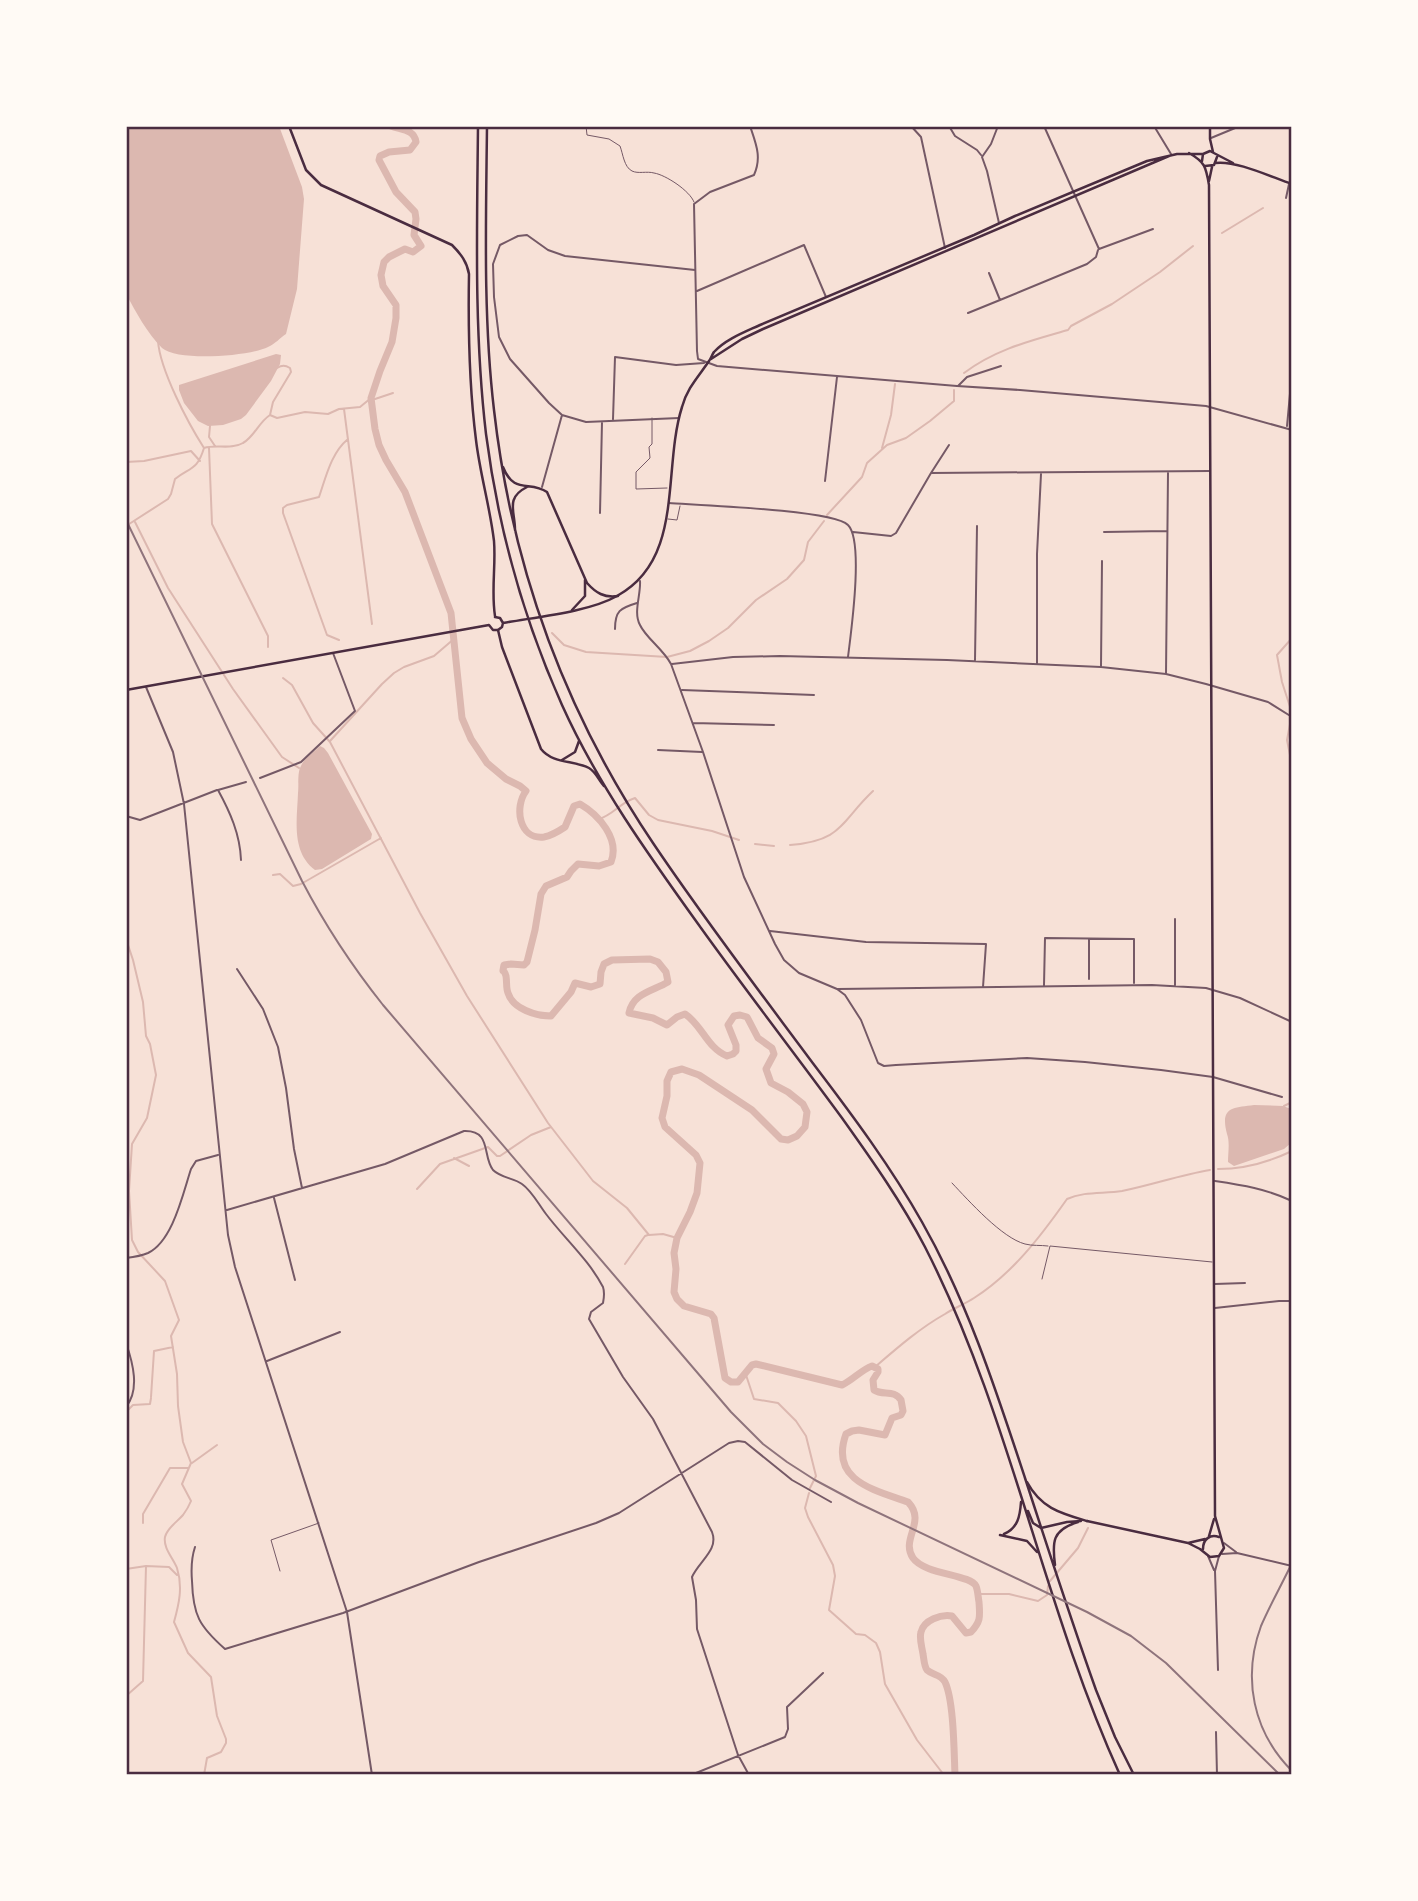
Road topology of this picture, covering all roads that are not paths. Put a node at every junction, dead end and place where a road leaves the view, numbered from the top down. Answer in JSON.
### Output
{"nodes":[{"id":1,"x":289,"y":126,"type":"edge"},
{"id":2,"x":478,"y":126,"type":"edge"},
{"id":3,"x":487,"y":126,"type":"edge"},
{"id":4,"x":586,"y":126,"type":"edge"},
{"id":5,"x":750,"y":126,"type":"edge"},
{"id":6,"x":911,"y":126,"type":"edge"},
{"id":7,"x":948,"y":126,"type":"edge"},
{"id":8,"x":998,"y":126,"type":"edge"},
{"id":9,"x":1044,"y":126,"type":"edge"},
{"id":10,"x":1154,"y":126,"type":"edge"},
{"id":11,"x":1210,"y":126,"type":"edge"},
{"id":12,"x":1240,"y":126,"type":"edge"},
{"id":13,"x":1210,"y":139,"type":"junction"},
{"id":14,"x":1189,"y":153,"type":"junction"},
{"id":15,"x":1205,"y":153,"type":"junction"},
{"id":16,"x":1214,"y":154,"type":"junction"},
{"id":17,"x":1172,"y":155,"type":"junction"},
{"id":18,"x":982,"y":157,"type":"junction"},
{"id":19,"x":1202,"y":161,"type":"junction"},
{"id":20,"x":1214,"y":165,"type":"junction"},
{"id":21,"x":1236,"y":165,"type":"junction"},
{"id":22,"x":1205,"y":166,"type":"junction"},
{"id":23,"x":1291,"y":184,"type":"edge"},
{"id":24,"x":1209,"y":185,"type":"junction"},
{"id":25,"x":1073,"y":192,"type":"junction"},
{"id":26,"x":1076,"y":196,"type":"junction"},
{"id":27,"x":1286,"y":198,"type":"dead end"},
{"id":28,"x":694,"y":204,"type":"junction"},
{"id":29,"x":1000,"y":226,"type":"junction"},
{"id":30,"x":1153,"y":229,"type":"dead end"},
{"id":31,"x":944,"y":247,"type":"junction"},
{"id":32,"x":1099,"y":249,"type":"junction"},
{"id":33,"x":946,"y":252,"type":"junction"},
{"id":34,"x":696,"y":270,"type":"junction"},
{"id":35,"x":989,"y":273,"type":"dead end"},
{"id":36,"x":696,"y":291,"type":"junction"},
{"id":37,"x":826,"y":299,"type":"junction"},
{"id":38,"x":1000,"y":300,"type":"junction"},
{"id":39,"x":968,"y":313,"type":"dead end"},
{"id":40,"x":709,"y":361,"type":"junction"},
{"id":41,"x":1001,"y":366,"type":"dead end"},
{"id":42,"x":1292,"y":372,"type":"edge"},
{"id":43,"x":837,"y":376,"type":"junction"},
{"id":44,"x":957,"y":386,"type":"junction"},
{"id":45,"x":1210,"y":407,"type":"junction"},
{"id":46,"x":562,"y":415,"type":"junction"},
{"id":47,"x":652,"y":418,"type":"junction"},
{"id":48,"x":679,"y":418,"type":"junction"},
{"id":49,"x":612,"y":420,"type":"junction"},
{"id":50,"x":602,"y":421,"type":"junction"},
{"id":51,"x":1286,"y":428,"type":"junction"},
{"id":52,"x":1292,"y":430,"type":"edge"},
{"id":53,"x":949,"y":445,"type":"dead end"},
{"id":54,"x":499,"y":450,"type":"junction"},
{"id":55,"x":1210,"y":471,"type":"junction"},
{"id":56,"x":1168,"y":472,"type":"junction"},
{"id":57,"x":931,"y":473,"type":"junction"},
{"id":58,"x":1041,"y":473,"type":"junction"},
{"id":59,"x":825,"y":481,"type":"dead end"},
{"id":60,"x":527,"y":487,"type":"junction"},
{"id":61,"x":542,"y":488,"type":"junction"},
{"id":62,"x":669,"y":488,"type":"junction"},
{"id":63,"x":667,"y":503,"type":"junction"},
{"id":64,"x":680,"y":504,"type":"junction"},
{"id":65,"x":600,"y":513,"type":"dead end"},
{"id":66,"x":665,"y":519,"type":"junction"},
{"id":67,"x":977,"y":526,"type":"dead end"},
{"id":68,"x":1168,"y":531,"type":"junction"},
{"id":69,"x":853,"y":532,"type":"junction"},
{"id":70,"x":1104,"y":532,"type":"dead end"},
{"id":71,"x":515,"y":533,"type":"junction"},
{"id":72,"x":1102,"y":561,"type":"dead end"},
{"id":73,"x":585,"y":577,"type":"junction"},
{"id":74,"x":640,"y":580,"type":"junction"},
{"id":75,"x":618,"y":596,"type":"junction"},
{"id":76,"x":638,"y":603,"type":"junction"},
{"id":77,"x":572,"y":610,"type":"junction"},
{"id":78,"x":495,"y":617,"type":"junction"},
{"id":79,"x":503,"y":623,"type":"junction"},
{"id":80,"x":490,"y":625,"type":"junction"},
{"id":81,"x":615,"y":629,"type":"dead end"},
{"id":82,"x":498,"y":630,"type":"junction"},
{"id":83,"x":333,"y":652,"type":"junction"},
{"id":84,"x":848,"y":658,"type":"junction"},
{"id":85,"x":975,"y":662,"type":"junction"},
{"id":86,"x":671,"y":664,"type":"junction"},
{"id":87,"x":1037,"y":664,"type":"junction"},
{"id":88,"x":1101,"y":667,"type":"junction"},
{"id":89,"x":1166,"y":674,"type":"junction"},
{"id":90,"x":1211,"y":685,"type":"junction"},
{"id":91,"x":146,"y":686,"type":"junction"},
{"id":92,"x":126,"y":690,"type":"edge"},
{"id":93,"x":681,"y":690,"type":"junction"},
{"id":94,"x":814,"y":695,"type":"dead end"},
{"id":95,"x":1292,"y":717,"type":"edge"},
{"id":96,"x":692,"y":723,"type":"junction"},
{"id":97,"x":774,"y":724,"type":"dead end"},
{"id":98,"x":573,"y":727,"type":"junction"},
{"id":99,"x":658,"y":750,"type":"dead end"},
{"id":100,"x":703,"y":752,"type":"junction"},
{"id":101,"x":562,"y":760,"type":"junction"},
{"id":102,"x":260,"y":778,"type":"dead end"},
{"id":103,"x":246,"y":782,"type":"dead end"},
{"id":104,"x":606,"y":788,"type":"junction"},
{"id":105,"x":218,"y":790,"type":"junction"},
{"id":106,"x":184,"y":804,"type":"junction"},
{"id":107,"x":126,"y":816,"type":"edge"},
{"id":108,"x":240,"y":860,"type":"dead end"},
{"id":109,"x":1175,"y":919,"type":"dead end"},
{"id":110,"x":769,"y":931,"type":"junction"},
{"id":111,"x":1089,"y":938,"type":"junction"},
{"id":112,"x":237,"y":970,"type":"dead end"},
{"id":113,"x":1089,"y":979,"type":"dead end"},
{"id":114,"x":1134,"y":985,"type":"junction"},
{"id":115,"x":1044,"y":986,"type":"junction"},
{"id":116,"x":1175,"y":986,"type":"junction"},
{"id":117,"x":983,"y":987,"type":"junction"},
{"id":118,"x":837,"y":989,"type":"junction"},
{"id":119,"x":1213,"y":990,"type":"junction"},
{"id":120,"x":1292,"y":1022,"type":"edge"},
{"id":121,"x":1213,"y":1077,"type":"junction"},
{"id":122,"x":1282,"y":1097,"type":"dead end"},
{"id":123,"x":219,"y":1154,"type":"junction"},
{"id":124,"x":1214,"y":1181,"type":"junction"},
{"id":125,"x":952,"y":1183,"type":"dead end"},
{"id":126,"x":302,"y":1189,"type":"junction"},
{"id":127,"x":273,"y":1197,"type":"junction"},
{"id":128,"x":1292,"y":1201,"type":"edge"},
{"id":129,"x":226,"y":1211,"type":"junction"},
{"id":130,"x":1050,"y":1246,"type":"junction"},
{"id":131,"x":126,"y":1258,"type":"edge"},
{"id":132,"x":1214,"y":1262,"type":"junction"},
{"id":133,"x":1042,"y":1279,"type":"dead end"},
{"id":134,"x":295,"y":1280,"type":"dead end"},
{"id":135,"x":1245,"y":1283,"type":"dead end"},
{"id":136,"x":1214,"y":1284,"type":"junction"},
{"id":137,"x":1292,"y":1301,"type":"edge"},
{"id":138,"x":1214,"y":1308,"type":"junction"},
{"id":139,"x":340,"y":1332,"type":"dead end"},
{"id":140,"x":126,"y":1343,"type":"edge"},
{"id":141,"x":266,"y":1361,"type":"junction"},
{"id":142,"x":126,"y":1407,"type":"edge"},
{"id":143,"x":681,"y":1475,"type":"junction"},
{"id":144,"x":1024,"y":1476,"type":"junction"},
{"id":145,"x":1022,"y":1499,"type":"junction"},
{"id":146,"x":831,"y":1502,"type":"dead end"},
{"id":147,"x":1215,"y":1516,"type":"junction"},
{"id":148,"x":1084,"y":1521,"type":"junction"},
{"id":149,"x":319,"y":1523,"type":"junction"},
{"id":150,"x":1041,"y":1528,"type":"junction"},
{"id":151,"x":1207,"y":1538,"type":"junction"},
{"id":152,"x":1223,"y":1541,"type":"junction"},
{"id":153,"x":1188,"y":1543,"type":"junction"},
{"id":154,"x":195,"y":1547,"type":"dead end"},
{"id":155,"x":1237,"y":1553,"type":"junction"},
{"id":156,"x":1206,"y":1554,"type":"junction"},
{"id":157,"x":1220,"y":1555,"type":"junction"},
{"id":158,"x":1040,"y":1560,"type":"junction"},
{"id":159,"x":1292,"y":1566,"type":"edge"},
{"id":160,"x":280,"y":1570,"type":"dead end"},
{"id":161,"x":1215,"y":1571,"type":"junction"},
{"id":162,"x":1056,"y":1572,"type":"junction"},
{"id":163,"x":347,"y":1612,"type":"junction"},
{"id":164,"x":1218,"y":1670,"type":"dead end"},
{"id":165,"x":823,"y":1673,"type":"dead end"},
{"id":166,"x":1216,"y":1732,"type":"dead end"},
{"id":167,"x":738,"y":1755,"type":"junction"},
{"id":168,"x":372,"y":1775,"type":"edge"},
{"id":169,"x":691,"y":1775,"type":"edge"},
{"id":170,"x":749,"y":1775,"type":"edge"},
{"id":171,"x":1120,"y":1775,"type":"edge"},
{"id":172,"x":1134,"y":1775,"type":"edge"},
{"id":173,"x":1217,"y":1775,"type":"edge"}],
"edges":[{"from":1,"to":78,"type":"main road"},
{"from":2,"to":98,"type":"main road"},
{"from":3,"to":54,"type":"main road"},
{"from":4,"to":28,"type":"lane"},
{"from":5,"to":28,"type":"street"},
{"from":6,"to":31,"type":"street"},
{"from":7,"to":18,"type":"street"},
{"from":8,"to":18,"type":"street"},
{"from":9,"to":25,"type":"street"},
{"from":10,"to":17,"type":"street"},
{"from":11,"to":13,"type":"main road"},
{"from":12,"to":13,"type":"street"},
{"from":13,"to":15,"type":"main road"},
{"from":13,"to":16,"type":"main road"},
{"from":14,"to":15,"type":"main road"},
{"from":14,"to":17,"type":"main road"},
{"from":14,"to":19,"type":"main road"},
{"from":15,"to":16,"type":"main road"},
{"from":15,"to":19,"type":"main road"},
{"from":16,"to":20,"type":"main road"},
{"from":16,"to":21,"type":"main road"},
{"from":17,"to":25,"type":"main road"},
{"from":17,"to":26,"type":"main road"},
{"from":18,"to":29,"type":"street"},
{"from":19,"to":22,"type":"main road"},
{"from":20,"to":21,"type":"main road"},
{"from":20,"to":22,"type":"main road"},
{"from":20,"to":24,"type":"main road"},
{"from":21,"to":23,"type":"main road"},
{"from":22,"to":24,"type":"main road"},
{"from":23,"to":27,"type":"street"},
{"from":24,"to":45,"type":"main road"},
{"from":25,"to":26,"type":"street"},
{"from":25,"to":29,"type":"main road"},
{"from":26,"to":29,"type":"main road"},
{"from":26,"to":32,"type":"street"},
{"from":28,"to":34,"type":"street"},
{"from":29,"to":31,"type":"main road"},
{"from":29,"to":33,"type":"main road"},
{"from":30,"to":32,"type":"street"},
{"from":31,"to":33,"type":"street"},
{"from":31,"to":37,"type":"main road"},
{"from":32,"to":38,"type":"street"},
{"from":33,"to":37,"type":"main road"},
{"from":34,"to":36,"type":"street"},
{"from":34,"to":46,"type":"street"},
{"from":35,"to":38,"type":"street"},
{"from":36,"to":37,"type":"street"},
{"from":36,"to":40,"type":"street"},
{"from":37,"to":40,"type":"main road"},
{"from":38,"to":39,"type":"street"},
{"from":40,"to":43,"type":"street"},
{"from":40,"to":48,"type":"main road"},
{"from":40,"to":49,"type":"street"},
{"from":41,"to":44,"type":"street"},
{"from":42,"to":51,"type":"street"},
{"from":43,"to":44,"type":"street"},
{"from":43,"to":59,"type":"street"},
{"from":44,"to":45,"type":"street"},
{"from":45,"to":51,"type":"street"},
{"from":45,"to":55,"type":"main road"},
{"from":46,"to":50,"type":"street"},
{"from":46,"to":61,"type":"street"},
{"from":47,"to":48,"type":"street"},
{"from":47,"to":49,"type":"street"},
{"from":47,"to":62,"type":"lane"},
{"from":48,"to":62,"type":"main road"},
{"from":49,"to":50,"type":"street"},
{"from":50,"to":65,"type":"street"},
{"from":51,"to":52,"type":"street"},
{"from":53,"to":57,"type":"street"},
{"from":54,"to":60,"type":"main road"},
{"from":54,"to":71,"type":"main road"},
{"from":55,"to":56,"type":"street"},
{"from":55,"to":90,"type":"main road"},
{"from":56,"to":58,"type":"street"},
{"from":56,"to":68,"type":"street"},
{"from":57,"to":58,"type":"street"},
{"from":57,"to":69,"type":"street"},
{"from":58,"to":87,"type":"street"},
{"from":60,"to":61,"type":"main road"},
{"from":60,"to":71,"type":"main road"},
{"from":61,"to":73,"type":"main road"},
{"from":62,"to":63,"type":"main road"},
{"from":63,"to":64,"type":"street"},
{"from":63,"to":66,"type":"main road"},
{"from":64,"to":66,"type":"lane"},
{"from":64,"to":69,"type":"street"},
{"from":66,"to":74,"type":"main road"},
{"from":67,"to":85,"type":"street"},
{"from":68,"to":70,"type":"street"},
{"from":68,"to":89,"type":"street"},
{"from":69,"to":84,"type":"street"},
{"from":71,"to":144,"type":"main road"},
{"from":72,"to":88,"type":"street"},
{"from":73,"to":75,"type":"main road"},
{"from":73,"to":77,"type":"main road"},
{"from":74,"to":75,"type":"main road"},
{"from":74,"to":76,"type":"street"},
{"from":75,"to":77,"type":"main road"},
{"from":76,"to":81,"type":"street"},
{"from":76,"to":86,"type":"street"},
{"from":77,"to":79,"type":"main road"},
{"from":78,"to":79,"type":"main road"},
{"from":78,"to":80,"type":"main road"},
{"from":79,"to":82,"type":"main road"},
{"from":80,"to":82,"type":"main road"},
{"from":80,"to":83,"type":"main road"},
{"from":82,"to":101,"type":"main road"},
{"from":83,"to":91,"type":"main road"},
{"from":83,"to":102,"type":"street"},
{"from":84,"to":85,"type":"street"},
{"from":84,"to":86,"type":"street"},
{"from":85,"to":87,"type":"street"},
{"from":86,"to":93,"type":"street"},
{"from":87,"to":88,"type":"street"},
{"from":88,"to":89,"type":"street"},
{"from":89,"to":90,"type":"street"},
{"from":90,"to":95,"type":"street"},
{"from":90,"to":119,"type":"main road"},
{"from":91,"to":92,"type":"main road"},
{"from":91,"to":106,"type":"street"},
{"from":93,"to":94,"type":"street"},
{"from":93,"to":96,"type":"street"},
{"from":96,"to":97,"type":"street"},
{"from":96,"to":100,"type":"street"},
{"from":98,"to":101,"type":"main road"},
{"from":98,"to":104,"type":"main road"},
{"from":99,"to":100,"type":"street"},
{"from":100,"to":110,"type":"street"},
{"from":101,"to":104,"type":"main road"},
{"from":103,"to":105,"type":"street"},
{"from":104,"to":145,"type":"main road"},
{"from":105,"to":106,"type":"street"},
{"from":105,"to":108,"type":"street"},
{"from":106,"to":107,"type":"street"},
{"from":106,"to":123,"type":"street"},
{"from":109,"to":116,"type":"street"},
{"from":110,"to":117,"type":"street"},
{"from":110,"to":118,"type":"street"},
{"from":111,"to":113,"type":"street"},
{"from":111,"to":114,"type":"street"},
{"from":111,"to":115,"type":"street"},
{"from":112,"to":126,"type":"street"},
{"from":114,"to":115,"type":"street"},
{"from":114,"to":116,"type":"street"},
{"from":115,"to":117,"type":"street"},
{"from":116,"to":119,"type":"street"},
{"from":117,"to":118,"type":"street"},
{"from":118,"to":121,"type":"street"},
{"from":119,"to":120,"type":"street"},
{"from":119,"to":121,"type":"main road"},
{"from":121,"to":122,"type":"street"},
{"from":121,"to":124,"type":"main road"},
{"from":123,"to":129,"type":"street"},
{"from":123,"to":131,"type":"street"},
{"from":124,"to":128,"type":"street"},
{"from":124,"to":132,"type":"main road"},
{"from":125,"to":130,"type":"lane"},
{"from":126,"to":127,"type":"street"},
{"from":126,"to":143,"type":"street"},
{"from":127,"to":129,"type":"street"},
{"from":127,"to":134,"type":"street"},
{"from":129,"to":141,"type":"street"},
{"from":130,"to":132,"type":"lane"},
{"from":130,"to":133,"type":"lane"},
{"from":132,"to":136,"type":"main road"},
{"from":135,"to":136,"type":"street"},
{"from":136,"to":138,"type":"main road"},
{"from":137,"to":138,"type":"street"},
{"from":138,"to":147,"type":"main road"},
{"from":139,"to":141,"type":"street"},
{"from":140,"to":142,"type":"street"},
{"from":141,"to":149,"type":"street"},
{"from":143,"to":146,"type":"street"},
{"from":143,"to":163,"type":"street"},
{"from":143,"to":167,"type":"street"},
{"from":144,"to":148,"type":"main road"},
{"from":144,"to":150,"type":"main road"},
{"from":145,"to":150,"type":"main road"},
{"from":145,"to":158,"type":"main road"},
{"from":145,"to":158,"type":"main road"},
{"from":147,"to":151,"type":"main road"},
{"from":147,"to":152,"type":"main road"},
{"from":148,"to":150,"type":"main road"},
{"from":148,"to":153,"type":"main road"},
{"from":148,"to":162,"type":"main road"},
{"from":149,"to":160,"type":"lane"},
{"from":149,"to":163,"type":"street"},
{"from":150,"to":162,"type":"main road"},
{"from":151,"to":152,"type":"main road"},
{"from":151,"to":153,"type":"main road"},
{"from":151,"to":156,"type":"main road"},
{"from":152,"to":155,"type":"street"},
{"from":152,"to":157,"type":"main road"},
{"from":153,"to":156,"type":"main road"},
{"from":154,"to":163,"type":"street"},
{"from":155,"to":157,"type":"street"},
{"from":155,"to":159,"type":"street"},
{"from":156,"to":157,"type":"main road"},
{"from":156,"to":161,"type":"street"},
{"from":157,"to":161,"type":"street"},
{"from":158,"to":171,"type":"main road"},
{"from":161,"to":164,"type":"street"},
{"from":162,"to":172,"type":"main road"},
{"from":163,"to":168,"type":"street"},
{"from":165,"to":167,"type":"street"},
{"from":166,"to":173,"type":"street"},
{"from":167,"to":169,"type":"street"},
{"from":167,"to":170,"type":"street"}]}
